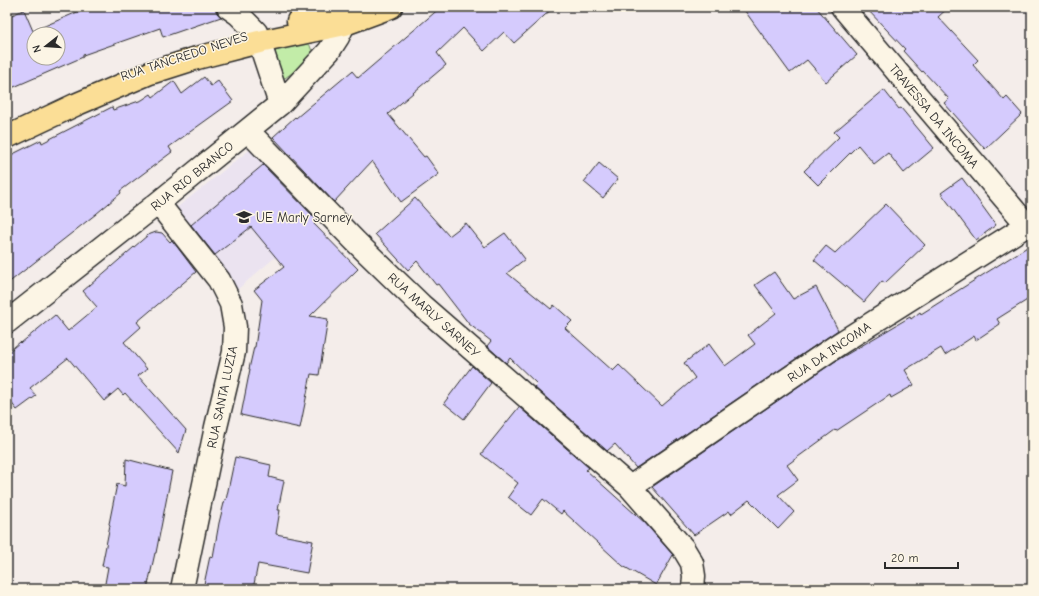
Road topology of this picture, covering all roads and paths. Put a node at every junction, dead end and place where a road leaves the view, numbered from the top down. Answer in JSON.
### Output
{"nodes":[{"id":1,"x":391,"y":7,"type":"edge"},
{"id":2,"x":842,"y":7,"type":"edge"},
{"id":3,"x":236,"y":9,"type":"edge"},
{"id":4,"x":347,"y":13,"type":"edge"},
{"id":5,"x":258,"y":37,"type":"junction"},
{"id":6,"x":280,"y":104,"type":"junction"},
{"id":7,"x":7,"y":128,"type":"edge"},
{"id":8,"x":248,"y":131,"type":"junction"},
{"id":9,"x":7,"y":137,"type":"edge"},
{"id":10,"x":158,"y":203,"type":"junction"},
{"id":11,"x":1029,"y":223,"type":"edge"},
{"id":12,"x":7,"y":322,"type":"edge"},
{"id":13,"x":630,"y":487,"type":"junction"},
{"id":14,"x":182,"y":589,"type":"edge"},
{"id":15,"x":693,"y":589,"type":"edge"}],
"edges":[{"from":1,"to":4,"type":"main road","name":"RUA TANCREDO NEVES"},
{"from":2,"to":11,"type":"street","name":"TRAVESSA DA INCOMA"},
{"from":3,"to":5,"type":"street"},
{"from":4,"to":5,"type":"main road","name":"RUA TANCREDO NEVES"},
{"from":4,"to":6,"type":"street","name":"RUA RIO BRANCO"},
{"from":5,"to":6,"type":"street"},
{"from":5,"to":7,"type":"main road","name":"RUA TANCREDO NEVES"},
{"from":5,"to":9,"type":"main road","name":"RUA TANCREDO NEVES"},
{"from":6,"to":8,"type":"street","name":"RUA RIO BRANCO"},
{"from":8,"to":10,"type":"street","name":"RUA RIO BRANCO"},
{"from":8,"to":13,"type":"street","name":"RUA MARLY SARNEY"},
{"from":10,"to":12,"type":"street","name":"RUA RIO BRANCO"},
{"from":10,"to":14,"type":"street","name":"RUA SANTA LUZIA"},
{"from":11,"to":13,"type":"street","name":"RUA DA INCOMA"},
{"from":13,"to":15,"type":"street","name":"RUA MARLY SARNEY"}]}
